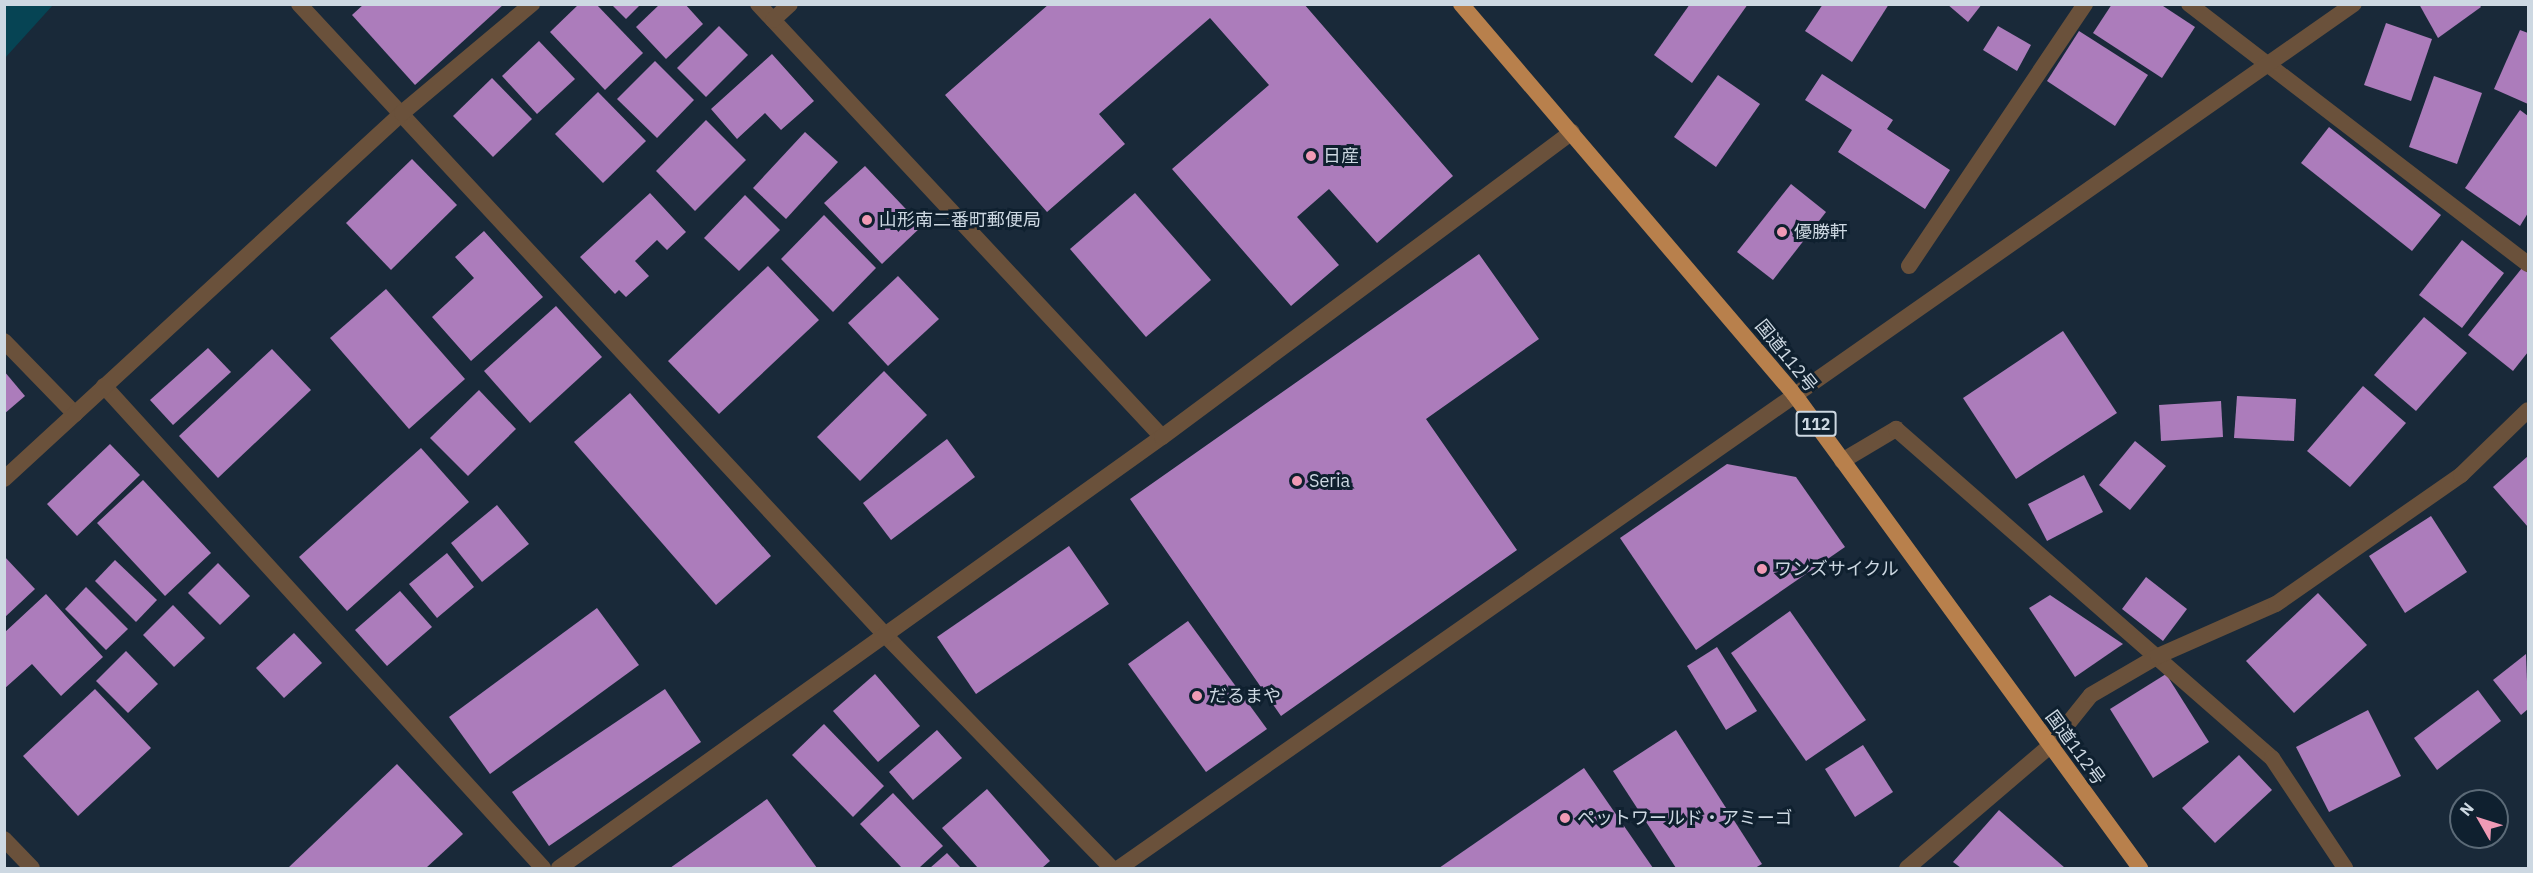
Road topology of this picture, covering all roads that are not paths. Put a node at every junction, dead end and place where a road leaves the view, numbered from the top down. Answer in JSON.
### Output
{"nodes":[{"id":1,"x":299,"y":4,"type":"edge"},
{"id":2,"x":532,"y":4,"type":"edge"},
{"id":3,"x":758,"y":4,"type":"edge"},
{"id":4,"x":790,"y":4,"type":"edge"},
{"id":5,"x":1461,"y":4,"type":"edge"},
{"id":6,"x":2085,"y":4,"type":"edge"},
{"id":7,"x":2189,"y":4,"type":"edge"},
{"id":8,"x":2354,"y":4,"type":"edge"},
{"id":9,"x":773,"y":20,"type":"junction"},
{"id":10,"x":2268,"y":66,"type":"junction"},
{"id":11,"x":402,"y":113,"type":"junction"},
{"id":12,"x":1572,"y":132,"type":"junction"},
{"id":13,"x":2529,"y":264,"type":"edge"},
{"id":14,"x":1909,"y":266,"type":"dead end"},
{"id":15,"x":4,"y":341,"type":"edge"},
{"id":16,"x":104,"y":386,"type":"junction"},
{"id":17,"x":1794,"y":394,"type":"junction"},
{"id":18,"x":2529,"y":410,"type":"edge"},
{"id":19,"x":75,"y":414,"type":"junction"},
{"id":20,"x":1162,"y":437,"type":"junction"},
{"id":21,"x":1842,"y":461,"type":"junction"},
{"id":22,"x":4,"y":479,"type":"edge"},
{"id":23,"x":886,"y":636,"type":"junction"},
{"id":24,"x":2158,"y":656,"type":"junction"},
{"id":25,"x":2050,"y":746,"type":"junction"},
{"id":26,"x":4,"y":839,"type":"edge"},
{"id":27,"x":32,"y":868,"type":"edge"},
{"id":28,"x":543,"y":868,"type":"edge"},
{"id":29,"x":559,"y":868,"type":"edge"},
{"id":30,"x":1112,"y":868,"type":"edge"},
{"id":31,"x":1119,"y":868,"type":"edge"},
{"id":32,"x":1906,"y":868,"type":"edge"},
{"id":33,"x":2140,"y":868,"type":"edge"},
{"id":34,"x":2346,"y":868,"type":"edge"}],
"edges":[{"from":1,"to":11,"type":"street"},
{"from":2,"to":11,"type":"street"},
{"from":3,"to":9,"type":"street"},
{"from":4,"to":9,"type":"street"},
{"from":5,"to":12,"type":"highway","name":"国道112号","number":"112"},
{"from":6,"to":14,"type":"street"},
{"from":7,"to":10,"type":"street"},
{"from":8,"to":10,"type":"street"},
{"from":9,"to":20,"type":"street"},
{"from":10,"to":13,"type":"street"},
{"from":10,"to":17,"type":"street"},
{"from":11,"to":16,"type":"street"},
{"from":11,"to":23,"type":"street"},
{"from":12,"to":17,"type":"highway","name":"国道112号","number":"112"},
{"from":12,"to":20,"type":"street"},
{"from":15,"to":19,"type":"street"},
{"from":16,"to":19,"type":"street"},
{"from":16,"to":28,"type":"street"},
{"from":17,"to":21,"type":"highway","name":"国道112号","number":"112"},
{"from":17,"to":31,"type":"street"},
{"from":18,"to":24,"type":"street"},
{"from":19,"to":22,"type":"street"},
{"from":20,"to":23,"type":"street"},
{"from":21,"to":24,"type":"street"},
{"from":21,"to":25,"type":"highway","name":"国道112号","number":"112"},
{"from":23,"to":29,"type":"street"},
{"from":23,"to":30,"type":"street"},
{"from":24,"to":25,"type":"street"},
{"from":24,"to":34,"type":"street"},
{"from":25,"to":32,"type":"street"},
{"from":25,"to":33,"type":"highway","name":"国道112号","number":"112"},
{"from":26,"to":27,"type":"street"}]}
